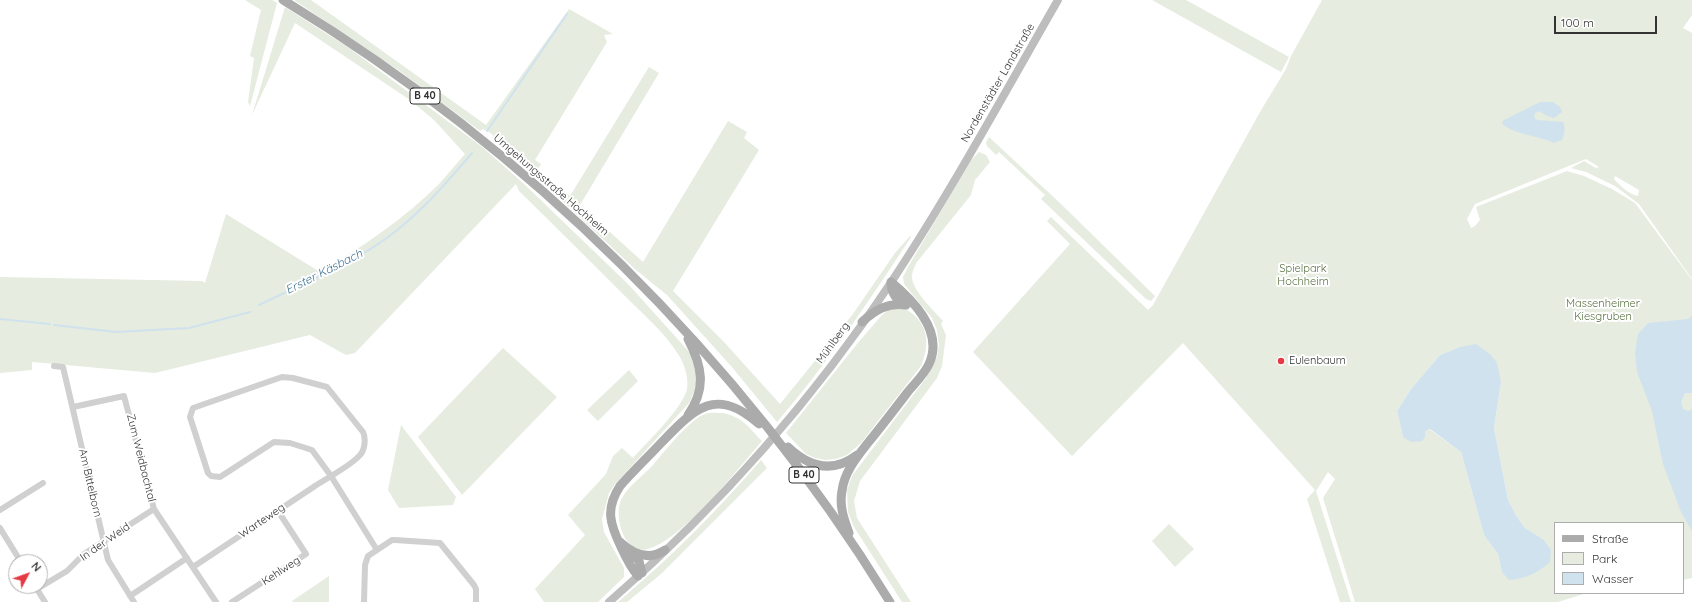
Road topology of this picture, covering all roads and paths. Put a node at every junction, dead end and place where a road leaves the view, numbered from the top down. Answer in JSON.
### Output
{"nodes":[{"id":1,"x":283,"y":0,"type":"edge"},
{"id":2,"x":1058,"y":0,"type":"edge"},
{"id":3,"x":891,"y":282,"type":"junction"},
{"id":4,"x":906,"y":305,"type":"junction"},
{"id":5,"x":919,"y":312,"type":"junction"},
{"id":6,"x":862,"y":322,"type":"junction"},
{"id":7,"x":682,"y":327,"type":"junction"},
{"id":8,"x":54,"y":366,"type":"dead end"},
{"id":9,"x":73,"y":407,"type":"junction"},
{"id":10,"x":685,"y":418,"type":"junction"},
{"id":11,"x":768,"y":428,"type":"junction"},
{"id":12,"x":778,"y":441,"type":"junction"},
{"id":13,"x":862,"y":450,"type":"junction"},
{"id":14,"x":331,"y":476,"type":"junction"},
{"id":15,"x":43,"y":483,"type":"dead end"},
{"id":16,"x":154,"y":509,"type":"junction"},
{"id":17,"x":0,"y":510,"type":"edge"},
{"id":18,"x":278,"y":511,"type":"junction"},
{"id":19,"x":0,"y":528,"type":"edge"},
{"id":20,"x":617,"y":540,"type":"junction"},
{"id":21,"x":103,"y":542,"type":"junction"},
{"id":22,"x":851,"y":542,"type":"junction"},
{"id":23,"x":377,"y":550,"type":"junction"},
{"id":24,"x":628,"y":550,"type":"junction"},
{"id":25,"x":665,"y":550,"type":"junction"},
{"id":26,"x":16,"y":554,"type":"edge"},
{"id":27,"x":187,"y":558,"type":"junction"},
{"id":28,"x":193,"y":567,"type":"junction"},
{"id":29,"x":640,"y":575,"type":"junction"},
{"id":30,"x":48,"y":581,"type":"edge"},
{"id":31,"x":130,"y":596,"type":"junction"},
{"id":32,"x":134,"y":602,"type":"edge"},
{"id":33,"x":216,"y":602,"type":"edge"},
{"id":34,"x":232,"y":602,"type":"edge"},
{"id":35,"x":364,"y":602,"type":"edge"},
{"id":36,"x":476,"y":602,"type":"edge"},
{"id":37,"x":609,"y":602,"type":"edge"},
{"id":38,"x":890,"y":602,"type":"edge"}],
"edges":[{"from":1,"to":7,"type":"main road","name":"Umgehungsstraße Hochheim","number":"B 40"},
{"from":2,"to":3,"type":"main road","name":"Nordenstädter Landstraße"},
{"from":3,"to":4,"type":"main road"},
{"from":3,"to":5,"type":"main road"},
{"from":3,"to":6,"type":"main road","name":"Mühlberg"},
{"from":4,"to":5,"type":"main road"},
{"from":4,"to":6,"type":"main road"},
{"from":5,"to":13,"type":"main road"},
{"from":6,"to":25,"type":"main road","name":"Mühlberg"},
{"from":7,"to":10,"type":"main road"},
{"from":7,"to":11,"type":"main road","name":"Umgehungsstraße Hochheim","number":"B 40"},
{"from":8,"to":9,"type":"street","name":"Am Bittelborn"},
{"from":9,"to":16,"type":"street","name":"Zum Weidbachtal"},
{"from":9,"to":21,"type":"street","name":"Am Bittelborn"},
{"from":10,"to":12,"type":"main road"},
{"from":10,"to":20,"type":"main road"},
{"from":11,"to":12,"type":"main road","number":"B 40"},
{"from":11,"to":13,"type":"main road"},
{"from":12,"to":22,"type":"main road","number":"B 40"},
{"from":13,"to":22,"type":"main road"},
{"from":14,"to":14,"type":"street"},
{"from":14,"to":18,"type":"street","name":"Warteweg"},
{"from":14,"to":23,"type":"street"},
{"from":15,"to":17,"type":"street"},
{"from":16,"to":21,"type":"street","name":"In der Weid"},
{"from":16,"to":27,"type":"street","name":"Zum Weidbachtal"},
{"from":18,"to":28,"type":"street","name":"Warteweg"},
{"from":18,"to":34,"type":"street","name":"Kehlweg"},
{"from":19,"to":26,"type":"street"},
{"from":20,"to":24,"type":"main road"},
{"from":20,"to":29,"type":"main road"},
{"from":21,"to":30,"type":"street","name":"In der Weid"},
{"from":21,"to":31,"type":"street","name":"Am Bittelborn"},
{"from":22,"to":38,"type":"main road","number":"B 40"},
{"from":23,"to":35,"type":"street"},
{"from":23,"to":36,"type":"street"},
{"from":24,"to":25,"type":"main road"},
{"from":24,"to":29,"type":"main road"},
{"from":25,"to":29,"type":"main road","name":"Mühlberg"},
{"from":27,"to":28,"type":"street","name":"Zum Weidbachtal"},
{"from":27,"to":31,"type":"street"},
{"from":28,"to":33,"type":"street","name":"Zum Weidbachtal"},
{"from":29,"to":37,"type":"main road","name":"Mühlberg"},
{"from":31,"to":32,"type":"street","name":"Am Bittelborn"}]}
